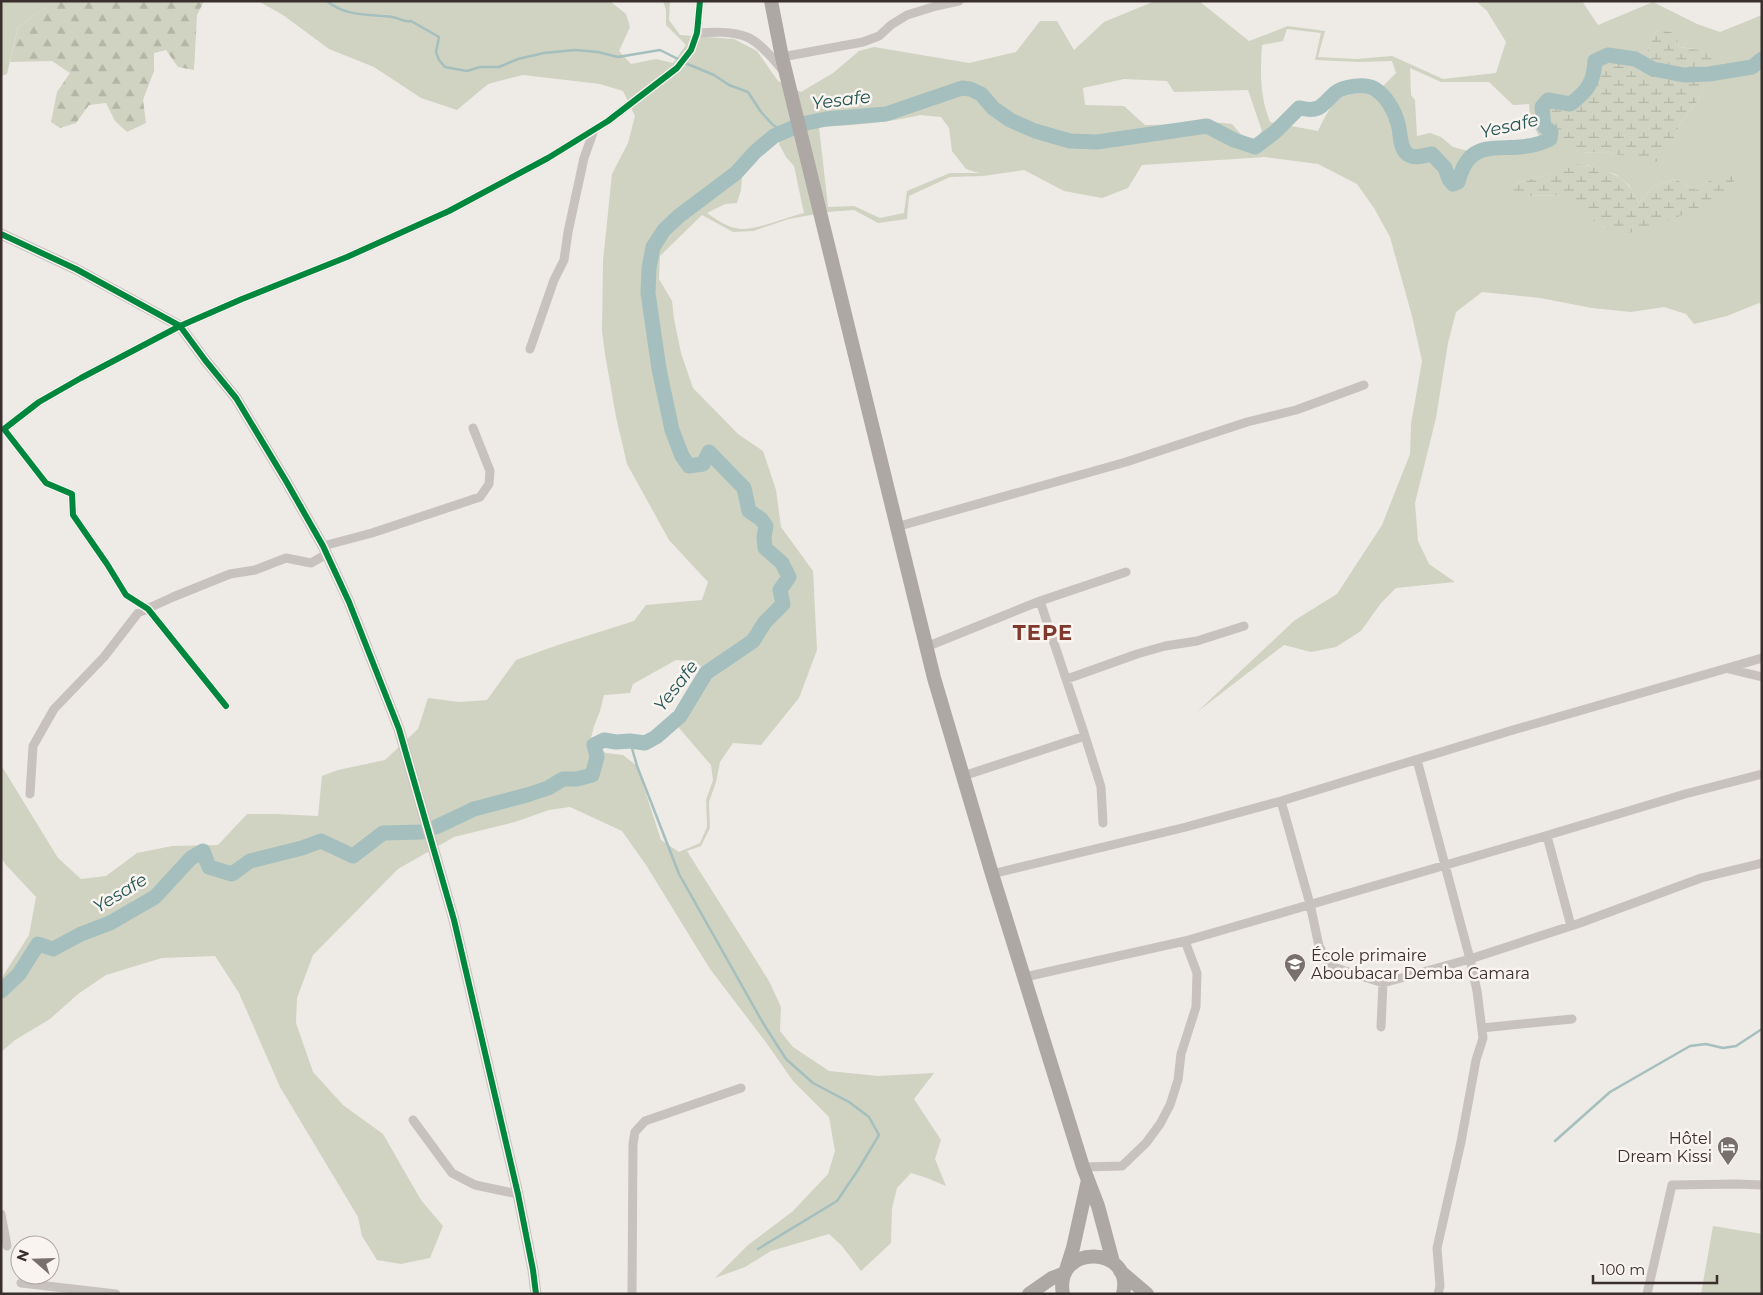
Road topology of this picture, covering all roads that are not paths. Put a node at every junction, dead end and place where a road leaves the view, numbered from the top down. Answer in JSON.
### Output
{"nodes":[{"id":1,"x":700,"y":1,"type":"edge"},
{"id":2,"x":771,"y":1,"type":"edge"},
{"id":3,"x":959,"y":1,"type":"edge"},
{"id":4,"x":697,"y":33,"type":"junction"},
{"id":5,"x":782,"y":57,"type":"junction"},
{"id":6,"x":786,"y":74,"type":"junction"},
{"id":7,"x":594,"y":130,"type":"junction"},
{"id":8,"x":1,"y":234,"type":"edge"},
{"id":9,"x":180,"y":326,"type":"junction"},
{"id":10,"x":530,"y":349,"type":"dead end"},
{"id":11,"x":1364,"y":385,"type":"dead end"},
{"id":12,"x":473,"y":428,"type":"dead end"},
{"id":13,"x":896,"y":527,"type":"junction"},
{"id":14,"x":325,"y":550,"type":"junction"},
{"id":15,"x":1126,"y":572,"type":"dead end"},
{"id":16,"x":1040,"y":601,"type":"junction"},
{"id":17,"x":148,"y":609,"type":"junction"},
{"id":18,"x":1244,"y":626,"type":"dead end"},
{"id":19,"x":926,"y":647,"type":"junction"},
{"id":20,"x":1762,"y":658,"type":"edge"},
{"id":21,"x":1726,"y":668,"type":"junction"},
{"id":22,"x":1762,"y":677,"type":"edge"},
{"id":23,"x":1067,"y":679,"type":"junction"},
{"id":24,"x":226,"y":706,"type":"dead end"},
{"id":25,"x":1085,"y":736,"type":"junction"},
{"id":26,"x":1417,"y":760,"type":"junction"},
{"id":27,"x":1762,"y":774,"type":"edge"},
{"id":28,"x":963,"y":776,"type":"junction"},
{"id":29,"x":30,"y":794,"type":"dead end"},
{"id":30,"x":1281,"y":801,"type":"junction"},
{"id":31,"x":1103,"y":823,"type":"dead end"},
{"id":32,"x":1547,"y":836,"type":"junction"},
{"id":33,"x":1762,"y":862,"type":"edge"},
{"id":34,"x":1445,"y":865,"type":"junction"},
{"id":35,"x":992,"y":874,"type":"junction"},
{"id":36,"x":1310,"y":904,"type":"junction"},
{"id":37,"x":1571,"y":926,"type":"junction"},
{"id":38,"x":1185,"y":940,"type":"junction"},
{"id":39,"x":1470,"y":959,"type":"junction"},
{"id":40,"x":1025,"y":977,"type":"junction"},
{"id":41,"x":1383,"y":983,"type":"junction"},
{"id":42,"x":1572,"y":1019,"type":"dead end"},
{"id":43,"x":1381,"y":1027,"type":"dead end"},
{"id":44,"x":1482,"y":1028,"type":"junction"},
{"id":45,"x":741,"y":1088,"type":"dead end"},
{"id":46,"x":413,"y":1120,"type":"dead end"},
{"id":47,"x":1086,"y":1173,"type":"junction"},
{"id":48,"x":1762,"y":1185,"type":"edge"},
{"id":49,"x":518,"y":1194,"type":"junction"},
{"id":50,"x":1,"y":1214,"type":"edge"},
{"id":51,"x":7,"y":1246,"type":"dead end"},
{"id":52,"x":1116,"y":1267,"type":"junction"},
{"id":53,"x":1065,"y":1272,"type":"junction"},
{"id":54,"x":38,"y":1285,"type":"edge"},
{"id":55,"x":116,"y":1294,"type":"edge"},
{"id":56,"x":536,"y":1294,"type":"edge"},
{"id":57,"x":632,"y":1294,"type":"edge"},
{"id":58,"x":1029,"y":1294,"type":"edge"},
{"id":59,"x":1063,"y":1294,"type":"edge"},
{"id":60,"x":1123,"y":1294,"type":"edge"},
{"id":61,"x":1147,"y":1294,"type":"edge"},
{"id":62,"x":1438,"y":1294,"type":"edge"},
{"id":63,"x":1646,"y":1294,"type":"edge"}],
"edges":[{"from":1,"to":4,"type":"street"},
{"from":2,"to":5,"type":"highway"},
{"from":3,"to":5,"type":"street"},
{"from":4,"to":6,"type":"street"},
{"from":4,"to":7,"type":"street"},
{"from":5,"to":6,"type":"highway"},
{"from":6,"to":13,"type":"highway"},
{"from":7,"to":9,"type":"street"},
{"from":7,"to":10,"type":"street"},
{"from":8,"to":9,"type":"street"},
{"from":9,"to":14,"type":"street"},
{"from":9,"to":17,"type":"street"},
{"from":11,"to":13,"type":"street"},
{"from":12,"to":14,"type":"street"},
{"from":13,"to":19,"type":"highway"},
{"from":14,"to":17,"type":"street"},
{"from":14,"to":49,"type":"street"},
{"from":15,"to":16,"type":"street"},
{"from":16,"to":19,"type":"street"},
{"from":16,"to":23,"type":"street"},
{"from":17,"to":24,"type":"street"},
{"from":17,"to":29,"type":"street"},
{"from":18,"to":23,"type":"street"},
{"from":19,"to":28,"type":"highway"},
{"from":20,"to":21,"type":"street"},
{"from":21,"to":22,"type":"street"},
{"from":21,"to":26,"type":"street"},
{"from":23,"to":25,"type":"street"},
{"from":25,"to":28,"type":"street"},
{"from":25,"to":31,"type":"street"},
{"from":26,"to":30,"type":"street"},
{"from":26,"to":34,"type":"street"},
{"from":27,"to":32,"type":"street"},
{"from":28,"to":35,"type":"highway"},
{"from":30,"to":35,"type":"street"},
{"from":30,"to":36,"type":"street"},
{"from":32,"to":34,"type":"street"},
{"from":32,"to":37,"type":"street"},
{"from":33,"to":37,"type":"street"},
{"from":34,"to":36,"type":"street"},
{"from":34,"to":39,"type":"street"},
{"from":35,"to":40,"type":"highway"},
{"from":36,"to":38,"type":"street"},
{"from":36,"to":41,"type":"street"},
{"from":37,"to":39,"type":"street"},
{"from":38,"to":40,"type":"street"},
{"from":38,"to":47,"type":"street"},
{"from":39,"to":41,"type":"street"},
{"from":39,"to":44,"type":"street"},
{"from":40,"to":47,"type":"highway"},
{"from":41,"to":43,"type":"street"},
{"from":42,"to":44,"type":"street"},
{"from":44,"to":62,"type":"street"},
{"from":45,"to":57,"type":"street"},
{"from":46,"to":49,"type":"street"},
{"from":47,"to":52,"type":"highway"},
{"from":47,"to":53,"type":"highway"},
{"from":48,"to":63,"type":"street"},
{"from":49,"to":56,"type":"street"},
{"from":50,"to":51,"type":"street"},
{"from":52,"to":53,"type":"highway"},
{"from":52,"to":60,"type":"highway"},
{"from":52,"to":61,"type":"highway"},
{"from":53,"to":58,"type":"highway"},
{"from":53,"to":59,"type":"highway"},
{"from":54,"to":55,"type":"street"}]}
